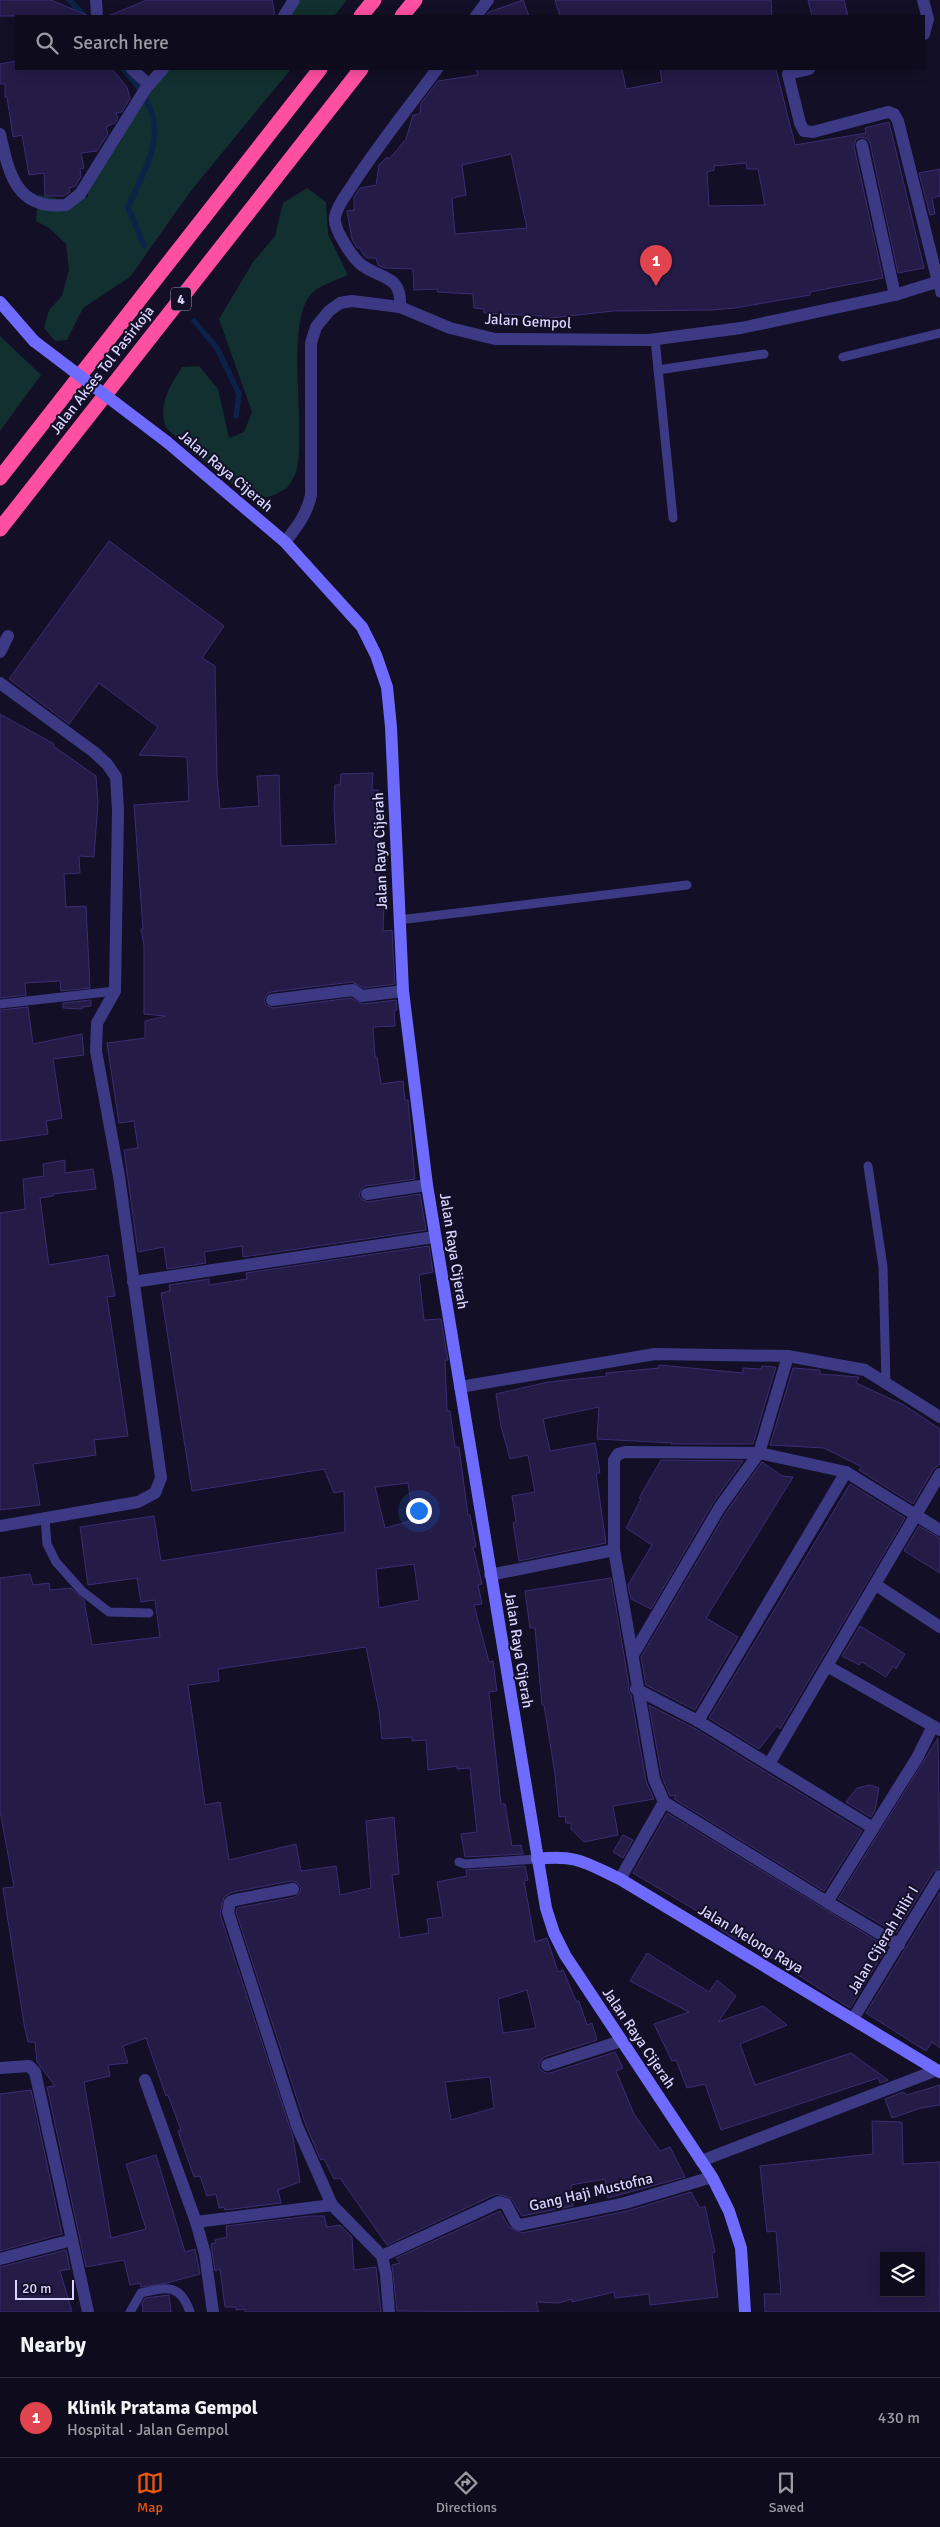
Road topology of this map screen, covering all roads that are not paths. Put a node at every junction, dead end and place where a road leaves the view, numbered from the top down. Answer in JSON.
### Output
{"nodes":[{"id":1,"x":96,"y":0,"type":"edge"},
{"id":2,"x":294,"y":0,"type":"edge"},
{"id":3,"x":374,"y":0,"type":"edge"},
{"id":4,"x":415,"y":0,"type":"edge"},
{"id":5,"x":488,"y":0,"type":"edge"},
{"id":6,"x":923,"y":0,"type":"edge"},
{"id":7,"x":97,"y":15,"type":"edge"},
{"id":8,"x":285,"y":15,"type":"edge"},
{"id":9,"x":362,"y":15,"type":"edge"},
{"id":10,"x":403,"y":15,"type":"edge"},
{"id":11,"x":477,"y":15,"type":"edge"},
{"id":12,"x":925,"y":30,"type":"edge"},
{"id":13,"x":133,"y":70,"type":"edge"},
{"id":14,"x":162,"y":70,"type":"edge"},
{"id":15,"x":319,"y":70,"type":"edge"},
{"id":16,"x":360,"y":70,"type":"edge"},
{"id":17,"x":436,"y":70,"type":"edge"},
{"id":18,"x":805,"y":70,"type":"edge"},
{"id":19,"x":145,"y":91,"type":"junction"},
{"id":20,"x":0,"y":134,"type":"edge"},
{"id":21,"x":862,"y":144,"type":"dead end"},
{"id":22,"x":939,"y":285,"type":"edge"},
{"id":23,"x":895,"y":295,"type":"junction"},
{"id":24,"x":0,"y":302,"type":"edge"},
{"id":25,"x":400,"y":307,"type":"junction"},
{"id":26,"x":940,"y":333,"type":"edge"},
{"id":27,"x":655,"y":339,"type":"junction"},
{"id":28,"x":764,"y":354,"type":"dead end"},
{"id":29,"x":843,"y":357,"type":"dead end"},
{"id":30,"x":658,"y":370,"type":"junction"},
{"id":31,"x":0,"y":478,"type":"edge"},
{"id":32,"x":673,"y":518,"type":"dead end"},
{"id":33,"x":0,"y":529,"type":"edge"},
{"id":34,"x":286,"y":542,"type":"junction"},
{"id":35,"x":8,"y":636,"type":"dead end"},
{"id":36,"x":0,"y":652,"type":"edge"},
{"id":37,"x":0,"y":683,"type":"edge"},
{"id":38,"x":687,"y":885,"type":"dead end"},
{"id":39,"x":399,"y":920,"type":"junction"},
{"id":40,"x":404,"y":990,"type":"junction"},
{"id":41,"x":115,"y":991,"type":"junction"},
{"id":42,"x":272,"y":1000,"type":"dead end"},
{"id":43,"x":0,"y":1004,"type":"edge"},
{"id":44,"x":868,"y":1166,"type":"dead end"},
{"id":45,"x":427,"y":1185,"type":"junction"},
{"id":46,"x":367,"y":1194,"type":"dead end"},
{"id":47,"x":434,"y":1237,"type":"junction"},
{"id":48,"x":132,"y":1282,"type":"junction"},
{"id":49,"x":788,"y":1356,"type":"junction"},
{"id":50,"x":886,"y":1382,"type":"junction"},
{"id":51,"x":460,"y":1387,"type":"junction"},
{"id":52,"x":940,"y":1417,"type":"edge"},
{"id":53,"x":759,"y":1454,"type":"junction"},
{"id":54,"x":846,"y":1472,"type":"junction"},
{"id":55,"x":940,"y":1474,"type":"edge"},
{"id":56,"x":915,"y":1514,"type":"junction"},
{"id":57,"x":45,"y":1518,"type":"junction"},
{"id":58,"x":0,"y":1526,"type":"edge"},
{"id":59,"x":940,"y":1530,"type":"edge"},
{"id":60,"x":614,"y":1550,"type":"junction"},
{"id":61,"x":490,"y":1575,"type":"junction"},
{"id":62,"x":876,"y":1585,"type":"junction"},
{"id":63,"x":149,"y":1613,"type":"dead end"},
{"id":64,"x":940,"y":1627,"type":"edge"},
{"id":65,"x":633,"y":1655,"type":"junction"},
{"id":66,"x":827,"y":1666,"type":"junction"},
{"id":67,"x":636,"y":1689,"type":"junction"},
{"id":68,"x":698,"y":1721,"type":"junction"},
{"id":69,"x":936,"y":1728,"type":"edge"},
{"id":70,"x":769,"y":1764,"type":"junction"},
{"id":71,"x":664,"y":1802,"type":"junction"},
{"id":72,"x":873,"y":1828,"type":"junction"},
{"id":73,"x":537,"y":1859,"type":"junction"},
{"id":74,"x":459,"y":1862,"type":"dead end"},
{"id":75,"x":940,"y":1876,"type":"edge"},
{"id":76,"x":620,"y":1879,"type":"junction"},
{"id":77,"x":293,"y":1889,"type":"dead end"},
{"id":78,"x":827,"y":1902,"type":"junction"},
{"id":79,"x":899,"y":1945,"type":"junction"},
{"id":80,"x":853,"y":2019,"type":"junction"},
{"id":81,"x":622,"y":2041,"type":"junction"},
{"id":82,"x":547,"y":2065,"type":"dead end"},
{"id":83,"x":0,"y":2068,"type":"edge"},
{"id":84,"x":939,"y":2069,"type":"edge"},
{"id":85,"x":145,"y":2080,"type":"dead end"},
{"id":86,"x":702,"y":2161,"type":"junction"},
{"id":87,"x":712,"y":2177,"type":"junction"},
{"id":88,"x":332,"y":2205,"type":"junction"},
{"id":89,"x":196,"y":2222,"type":"junction"},
{"id":90,"x":72,"y":2240,"type":"junction"},
{"id":91,"x":382,"y":2256,"type":"junction"},
{"id":92,"x":0,"y":2259,"type":"edge"},
{"id":93,"x":88,"y":2312,"type":"edge"},
{"id":94,"x":130,"y":2312,"type":"edge"},
{"id":95,"x":190,"y":2312,"type":"edge"},
{"id":96,"x":213,"y":2312,"type":"edge"},
{"id":97,"x":389,"y":2312,"type":"edge"},
{"id":98,"x":745,"y":2312,"type":"edge"}],
"edges":[{"from":1,"to":7,"type":"street"},
{"from":2,"to":8,"type":"street"},
{"from":3,"to":9,"type":"highway"},
{"from":4,"to":10,"type":"highway"},
{"from":5,"to":11,"type":"street"},
{"from":6,"to":12,"type":"street"},
{"from":13,"to":19,"type":"street"},
{"from":14,"to":19,"type":"street"},
{"from":15,"to":31,"type":"highway","name":"Jalan Akses Tol Pasirkoja","number":"4"},
{"from":16,"to":33,"type":"highway","name":"Jalan Akses Tol Pasirkoja","number":"4"},
{"from":17,"to":25,"type":"street"},
{"from":18,"to":22,"type":"street"},
{"from":19,"to":20,"type":"street"},
{"from":21,"to":23,"type":"street"},
{"from":22,"to":23,"type":"street","name":"Jalan Gempol"},
{"from":23,"to":27,"type":"street","name":"Jalan Gempol"},
{"from":24,"to":34,"type":"main road","name":"Jalan Raya Cijerah","bridge":true},
{"from":25,"to":27,"type":"street","name":"Jalan Gempol"},
{"from":25,"to":34,"type":"street","name":"Jalan Gempol"},
{"from":26,"to":29,"type":"lane"},
{"from":27,"to":30,"type":"lane"},
{"from":28,"to":30,"type":"lane"},
{"from":30,"to":32,"type":"lane"},
{"from":34,"to":39,"type":"main road","name":"Jalan Raya Cijerah"},
{"from":35,"to":36,"type":"street"},
{"from":37,"to":41,"type":"street"},
{"from":38,"to":39,"type":"lane"},
{"from":39,"to":40,"type":"main road","name":"Jalan Raya Cijerah"},
{"from":40,"to":42,"type":"street"},
{"from":40,"to":45,"type":"main road","name":"Jalan Raya Cijerah"},
{"from":41,"to":43,"type":"lane"},
{"from":41,"to":48,"type":"street"},
{"from":44,"to":50,"type":"lane"},
{"from":45,"to":46,"type":"street"},
{"from":45,"to":47,"type":"main road","name":"Jalan Raya Cijerah"},
{"from":47,"to":48,"type":"street"},
{"from":47,"to":51,"type":"main road","name":"Jalan Raya Cijerah"},
{"from":48,"to":57,"type":"street"},
{"from":49,"to":50,"type":"street"},
{"from":49,"to":51,"type":"street"},
{"from":49,"to":53,"type":"street"},
{"from":50,"to":52,"type":"street"},
{"from":51,"to":61,"type":"main road","name":"Jalan Raya Cijerah"},
{"from":53,"to":54,"type":"street"},
{"from":53,"to":60,"type":"street"},
{"from":53,"to":65,"type":"street"},
{"from":54,"to":56,"type":"street"},
{"from":54,"to":68,"type":"street"},
{"from":55,"to":56,"type":"street"},
{"from":56,"to":59,"type":"street"},
{"from":56,"to":62,"type":"street"},
{"from":57,"to":58,"type":"street"},
{"from":57,"to":63,"type":"lane"},
{"from":60,"to":61,"type":"street"},
{"from":60,"to":65,"type":"street"},
{"from":61,"to":73,"type":"main road","name":"Jalan Raya Cijerah"},
{"from":62,"to":64,"type":"street"},
{"from":62,"to":66,"type":"street"},
{"from":65,"to":67,"type":"street"},
{"from":66,"to":69,"type":"street"},
{"from":66,"to":70,"type":"street"},
{"from":67,"to":68,"type":"street"},
{"from":67,"to":71,"type":"street"},
{"from":68,"to":70,"type":"street"},
{"from":69,"to":72,"type":"street"},
{"from":70,"to":72,"type":"street"},
{"from":71,"to":76,"type":"street"},
{"from":71,"to":78,"type":"street"},
{"from":72,"to":78,"type":"street"},
{"from":73,"to":74,"type":"lane"},
{"from":73,"to":76,"type":"main road","name":"Jalan Melong Raya"},
{"from":73,"to":81,"type":"main road","name":"Jalan Raya Cijerah"},
{"from":75,"to":79,"type":"street","name":"Jalan Cijerah Hilir I"},
{"from":76,"to":80,"type":"main road","name":"Jalan Melong Raya"},
{"from":77,"to":88,"type":"street"},
{"from":78,"to":79,"type":"street"},
{"from":79,"to":80,"type":"street","name":"Jalan Cijerah Hilir I"},
{"from":80,"to":84,"type":"main road","name":"Jalan Melong Raya"},
{"from":81,"to":82,"type":"street"},
{"from":81,"to":86,"type":"main road","name":"Jalan Raya Cijerah"},
{"from":83,"to":90,"type":"street"},
{"from":84,"to":86,"type":"street"},
{"from":85,"to":89,"type":"street"},
{"from":86,"to":87,"type":"main road","name":"Jalan Raya Cijerah"},
{"from":87,"to":91,"type":"street","name":"Gang Haji Mustofna"},
{"from":87,"to":98,"type":"main road","name":"Jalan Raya Cijerah"},
{"from":88,"to":89,"type":"street"},
{"from":88,"to":91,"type":"street"},
{"from":89,"to":96,"type":"street"},
{"from":90,"to":92,"type":"street"},
{"from":90,"to":93,"type":"street"},
{"from":91,"to":97,"type":"street"},
{"from":94,"to":95,"type":"lane"}]}
